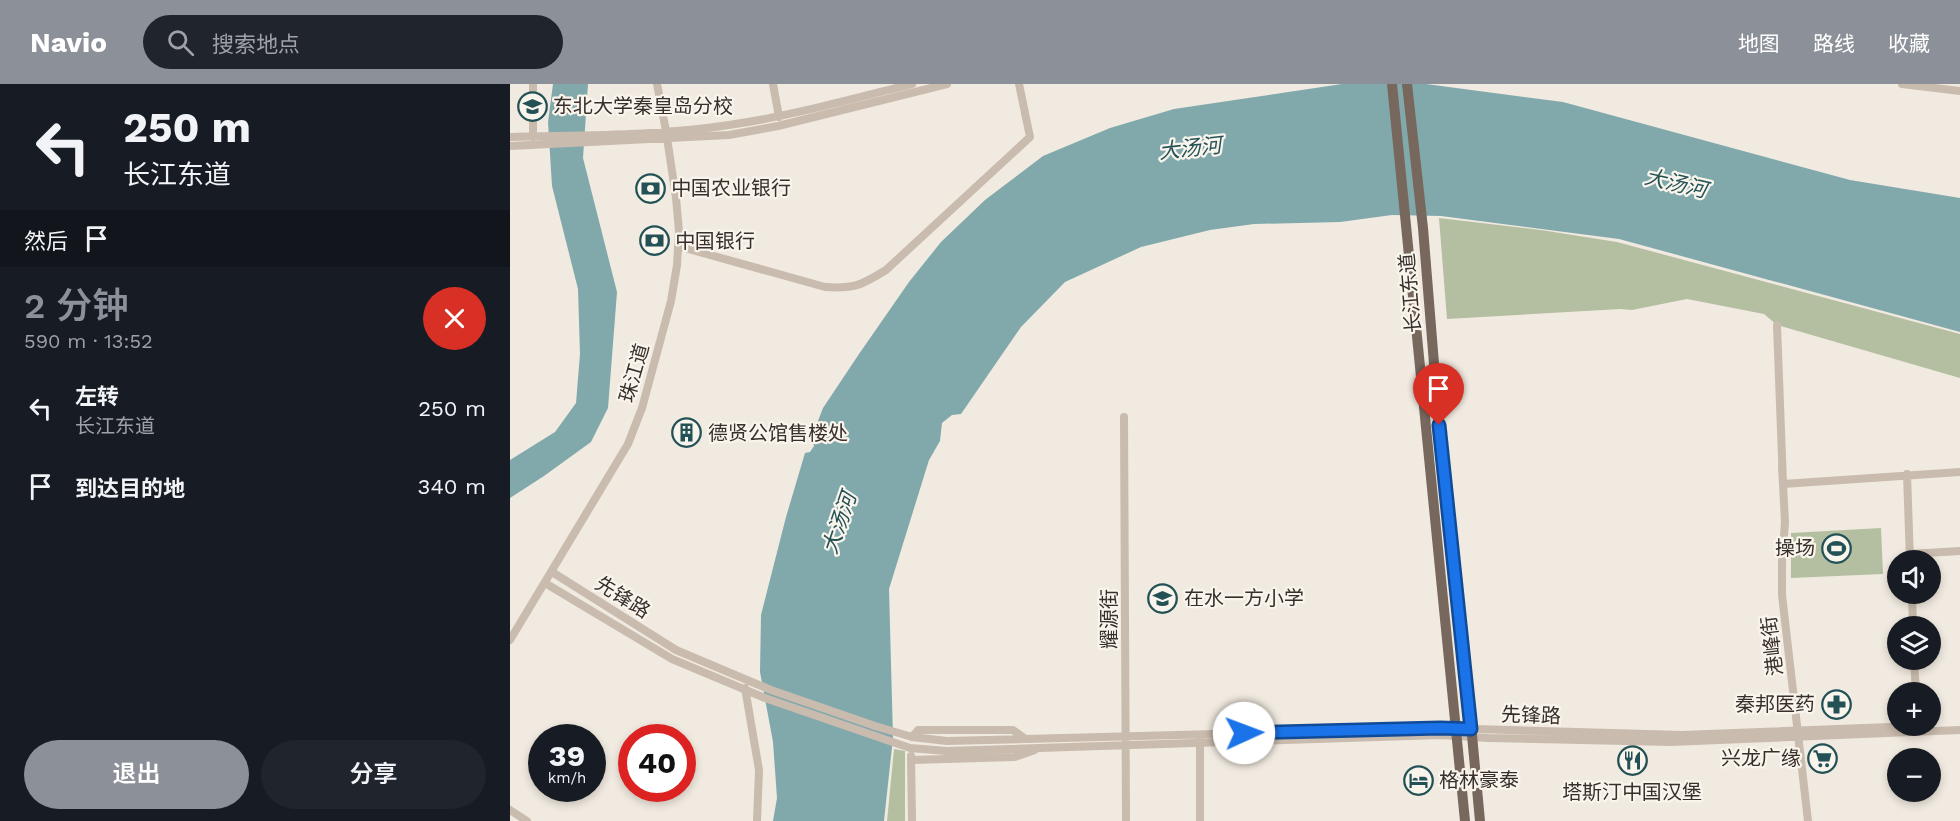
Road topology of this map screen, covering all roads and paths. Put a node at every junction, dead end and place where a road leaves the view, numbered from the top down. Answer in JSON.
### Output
{"nodes":[{"id":1,"x":533,"y":84,"type":"edge"},
{"id":2,"x":657,"y":84,"type":"edge"},
{"id":3,"x":773,"y":84,"type":"edge"},
{"id":4,"x":912,"y":84,"type":"edge"},
{"id":5,"x":947,"y":84,"type":"edge"},
{"id":6,"x":1019,"y":84,"type":"edge"},
{"id":7,"x":1392,"y":84,"type":"edge"},
{"id":8,"x":1407,"y":84,"type":"edge"},
{"id":9,"x":1902,"y":84,"type":"edge"},
{"id":10,"x":1960,"y":91,"type":"edge"},
{"id":11,"x":779,"y":117,"type":"junction"},
{"id":12,"x":667,"y":135,"type":"junction"},
{"id":13,"x":537,"y":136,"type":"junction"},
{"id":14,"x":510,"y":137,"type":"edge"},
{"id":15,"x":510,"y":146,"type":"edge"},
{"id":16,"x":678,"y":246,"type":"junction"},
{"id":17,"x":1777,"y":325,"type":"dead end"},
{"id":18,"x":1125,"y":417,"type":"dead end"},
{"id":19,"x":1960,"y":472,"type":"edge"},
{"id":20,"x":1907,"y":474,"type":"junction"},
{"id":21,"x":1782,"y":484,"type":"junction"},
{"id":22,"x":1910,"y":550,"type":"edge"},
{"id":23,"x":1960,"y":551,"type":"edge"},
{"id":24,"x":1941,"y":553,"type":"edge"},
{"id":25,"x":552,"y":572,"type":"junction"},
{"id":26,"x":545,"y":584,"type":"junction"},
{"id":27,"x":510,"y":640,"type":"edge"},
{"id":28,"x":744,"y":679,"type":"junction"},
{"id":29,"x":746,"y":690,"type":"junction"},
{"id":30,"x":1960,"y":725,"type":"edge"},
{"id":31,"x":1941,"y":726,"type":"edge"},
{"id":32,"x":1887,"y":728,"type":"edge"},
{"id":33,"x":1960,"y":730,"type":"edge"},
{"id":34,"x":1455,"y":732,"type":"junction"},
{"id":35,"x":1471,"y":732,"type":"junction"},
{"id":36,"x":1799,"y":734,"type":"junction"},
{"id":37,"x":912,"y":737,"type":"junction"},
{"id":38,"x":1200,"y":739,"type":"junction"},
{"id":39,"x":1126,"y":741,"type":"junction"},
{"id":40,"x":1044,"y":747,"type":"junction"},
{"id":41,"x":910,"y":748,"type":"junction"},
{"id":42,"x":912,"y":760,"type":"junction"},
{"id":43,"x":510,"y":810,"type":"edge"},
{"id":44,"x":527,"y":821,"type":"edge"},
{"id":45,"x":757,"y":821,"type":"edge"},
{"id":46,"x":912,"y":821,"type":"edge"},
{"id":47,"x":1126,"y":821,"type":"edge"},
{"id":48,"x":1200,"y":821,"type":"edge"},
{"id":49,"x":1465,"y":821,"type":"edge"},
{"id":50,"x":1480,"y":821,"type":"edge"},
{"id":51,"x":1808,"y":821,"type":"edge"}],
"edges":[{"from":1,"to":13,"type":"street"},
{"from":2,"to":12,"type":"street","name":"珠江道"},
{"from":3,"to":11,"type":"street"},
{"from":4,"to":11,"type":"street"},
{"from":5,"to":12,"type":"street"},
{"from":6,"to":16,"type":"street"},
{"from":7,"to":34,"type":"main road","name":"长江东道"},
{"from":8,"to":35,"type":"main road","name":"长江东道"},
{"from":9,"to":10,"type":"street"},
{"from":11,"to":12,"type":"street"},
{"from":12,"to":13,"type":"street"},
{"from":12,"to":15,"type":"street"},
{"from":12,"to":16,"type":"street","name":"珠江道"},
{"from":13,"to":14,"type":"street"},
{"from":16,"to":25,"type":"street","name":"珠江道"},
{"from":17,"to":21,"type":"street","name":"港峰街"},
{"from":18,"to":39,"type":"street","name":"耀源街"},
{"from":19,"to":20,"type":"street"},
{"from":20,"to":21,"type":"street"},
{"from":20,"to":22,"type":"street"},
{"from":21,"to":36,"type":"street","name":"港峰街"},
{"from":23,"to":24,"type":"street"},
{"from":25,"to":26,"type":"street","name":"珠江道"},
{"from":25,"to":28,"type":"street","name":"先锋路"},
{"from":26,"to":27,"type":"street","name":"珠江道"},
{"from":26,"to":29,"type":"street"},
{"from":28,"to":29,"type":"street"},
{"from":28,"to":37,"type":"street","name":"先锋路"},
{"from":29,"to":41,"type":"street"},
{"from":29,"to":45,"type":"street"},
{"from":30,"to":31,"type":"street"},
{"from":32,"to":36,"type":"street"},
{"from":33,"to":36,"type":"street"},
{"from":34,"to":35,"type":"street"},
{"from":34,"to":38,"type":"street"},
{"from":34,"to":49,"type":"main road","name":"长江东道"},
{"from":35,"to":36,"type":"street"},
{"from":35,"to":50,"type":"main road","name":"长江东道"},
{"from":36,"to":51,"type":"street","name":"港峰街"},
{"from":37,"to":39,"type":"street","name":"先锋路"},
{"from":37,"to":41,"type":"street"},
{"from":38,"to":39,"type":"street"},
{"from":38,"to":48,"type":"street"},
{"from":39,"to":40,"type":"street"},
{"from":39,"to":47,"type":"street","name":"耀源街"},
{"from":40,"to":41,"type":"street"},
{"from":40,"to":42,"type":"street"},
{"from":41,"to":42,"type":"street"},
{"from":42,"to":46,"type":"street"},
{"from":43,"to":44,"type":"street"}]}
